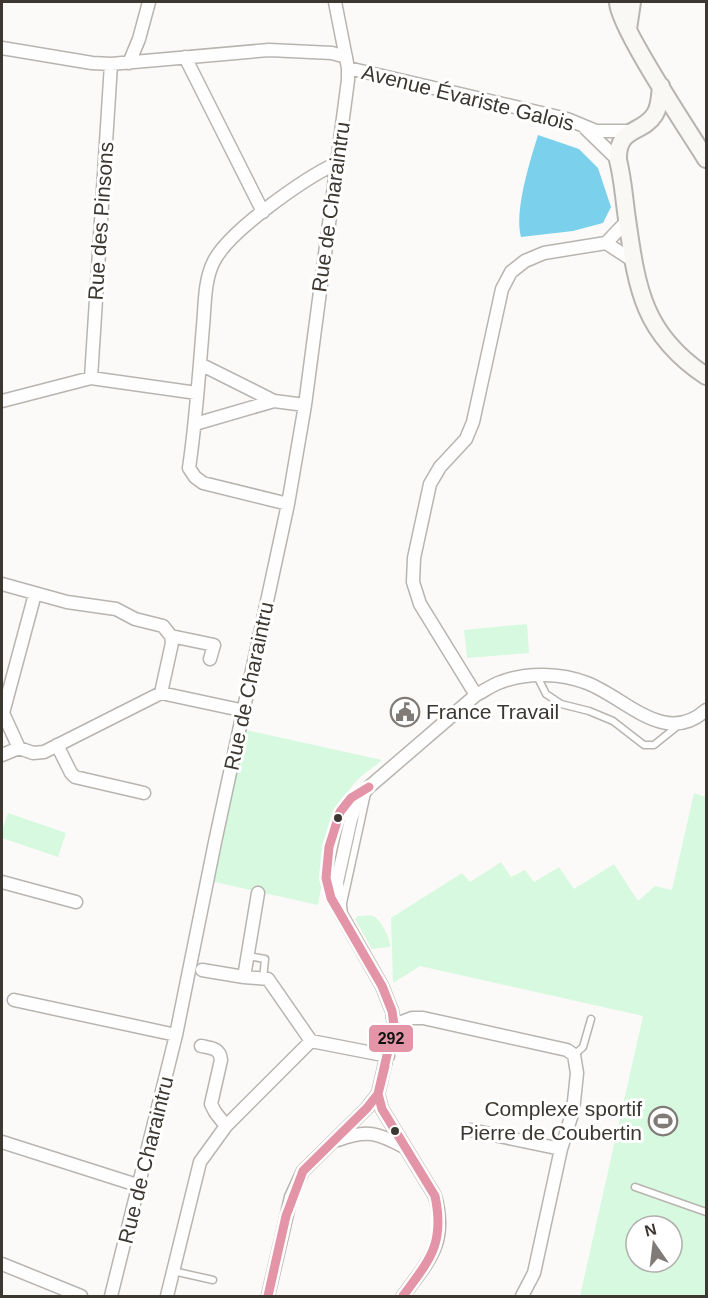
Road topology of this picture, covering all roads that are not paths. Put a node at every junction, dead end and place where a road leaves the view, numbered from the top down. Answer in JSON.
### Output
{"nodes":[{"id":1,"x":149,"y":2,"type":"edge"},
{"id":2,"x":335,"y":2,"type":"edge"},
{"id":3,"x":618,"y":2,"type":"edge"},
{"id":4,"x":632,"y":2,"type":"edge"},
{"id":5,"x":628,"y":29,"type":"junction"},
{"id":6,"x":2,"y":48,"type":"edge"},
{"id":7,"x":185,"y":57,"type":"junction"},
{"id":8,"x":347,"y":62,"type":"junction"},
{"id":9,"x":129,"y":63,"type":"junction"},
{"id":10,"x":111,"y":64,"type":"junction"},
{"id":11,"x":661,"y":86,"type":"junction"},
{"id":12,"x":584,"y":128,"type":"junction"},
{"id":13,"x":638,"y":128,"type":"junction"},
{"id":14,"x":687,"y":128,"type":"junction"},
{"id":15,"x":706,"y":159,"type":"edge"},
{"id":16,"x":618,"y":160,"type":"junction"},
{"id":17,"x":337,"y":163,"type":"junction"},
{"id":18,"x":263,"y":212,"type":"junction"},
{"id":19,"x":627,"y":220,"type":"junction"},
{"id":20,"x":606,"y":243,"type":"junction"},
{"id":21,"x":636,"y":262,"type":"junction"},
{"id":22,"x":200,"y":364,"type":"junction"},
{"id":23,"x":706,"y":376,"type":"edge"},
{"id":24,"x":91,"y":378,"type":"junction"},
{"id":25,"x":197,"y":393,"type":"junction"},
{"id":26,"x":2,"y":401,"type":"edge"},
{"id":27,"x":274,"y":401,"type":"junction"},
{"id":28,"x":305,"y":405,"type":"junction"},
{"id":29,"x":195,"y":424,"type":"junction"},
{"id":30,"x":288,"y":504,"type":"junction"},
{"id":31,"x":2,"y":584,"type":"edge"},
{"id":32,"x":34,"y":594,"type":"junction"},
{"id":33,"x":171,"y":636,"type":"junction"},
{"id":34,"x":210,"y":659,"type":"dead end"},
{"id":35,"x":536,"y":676,"type":"junction"},
{"id":36,"x":161,"y":693,"type":"junction"},
{"id":37,"x":476,"y":695,"type":"junction"},
{"id":38,"x":706,"y":710,"type":"edge"},
{"id":39,"x":244,"y":711,"type":"junction"},
{"id":40,"x":681,"y":723,"type":"junction"},
{"id":41,"x":57,"y":745,"type":"junction"},
{"id":42,"x":19,"y":748,"type":"junction"},
{"id":43,"x":2,"y":755,"type":"edge"},
{"id":44,"x":144,"y":793,"type":"dead end"},
{"id":45,"x":2,"y":882,"type":"edge"},
{"id":46,"x":258,"y":893,"type":"dead end"},
{"id":47,"x":76,"y":902,"type":"dead end"},
{"id":48,"x":247,"y":956,"type":"junction"},
{"id":49,"x":202,"y":970,"type":"dead end"},
{"id":50,"x":243,"y":977,"type":"junction"},
{"id":51,"x":262,"y":979,"type":"junction"},
{"id":52,"x":14,"y":1000,"type":"dead end"},
{"id":53,"x":591,"y":1019,"type":"dead end"},
{"id":54,"x":393,"y":1025,"type":"junction"},
{"id":55,"x":176,"y":1035,"type":"junction"},
{"id":56,"x":311,"y":1041,"type":"junction"},
{"id":57,"x":201,"y":1046,"type":"dead end"},
{"id":58,"x":574,"y":1055,"type":"junction"},
{"id":59,"x":388,"y":1056,"type":"junction"},
{"id":60,"x":378,"y":1094,"type":"junction"},
{"id":61,"x":226,"y":1126,"type":"junction"},
{"id":62,"x":471,"y":1130,"type":"dead end"},
{"id":63,"x":2,"y":1142,"type":"edge"},
{"id":64,"x":333,"y":1142,"type":"junction"},
{"id":65,"x":405,"y":1148,"type":"junction"},
{"id":66,"x":561,"y":1149,"type":"junction"},
{"id":67,"x":140,"y":1185,"type":"junction"},
{"id":68,"x":635,"y":1187,"type":"dead end"},
{"id":69,"x":706,"y":1212,"type":"edge"},
{"id":70,"x":2,"y":1264,"type":"edge"},
{"id":71,"x":172,"y":1270,"type":"junction"},
{"id":72,"x":213,"y":1280,"type":"dead end"},
{"id":73,"x":81,"y":1296,"type":"edge"},
{"id":74,"x":111,"y":1296,"type":"edge"},
{"id":75,"x":167,"y":1296,"type":"edge"},
{"id":76,"x":268,"y":1296,"type":"edge"},
{"id":77,"x":404,"y":1296,"type":"edge"},
{"id":78,"x":522,"y":1296,"type":"edge"}],
"edges":[{"from":1,"to":9,"type":"street"},
{"from":2,"to":8,"type":"street","name":"Avenue Évariste Galois"},
{"from":3,"to":5,"type":"main road"},
{"from":4,"to":5,"type":"main road"},
{"from":5,"to":11,"type":"main road"},
{"from":6,"to":10,"type":"street"},
{"from":7,"to":8,"type":"street"},
{"from":7,"to":9,"type":"street"},
{"from":7,"to":18,"type":"street"},
{"from":8,"to":12,"type":"street","name":"Avenue Évariste Galois"},
{"from":8,"to":17,"type":"street","name":"Rue de Charaintru"},
{"from":9,"to":10,"type":"street"},
{"from":10,"to":24,"type":"street","name":"Rue des Pinsons"},
{"from":11,"to":13,"type":"main road"},
{"from":11,"to":14,"type":"main road"},
{"from":12,"to":13,"type":"street","name":"Avenue Évariste Galois"},
{"from":12,"to":16,"type":"street","name":"Avenue Évariste Galois"},
{"from":13,"to":14,"type":"main road"},
{"from":13,"to":16,"type":"main road"},
{"from":14,"to":15,"type":"main road"},
{"from":16,"to":19,"type":"main road"},
{"from":17,"to":18,"type":"street"},
{"from":17,"to":28,"type":"street","name":"Rue de Charaintru"},
{"from":18,"to":22,"type":"street"},
{"from":19,"to":20,"type":"street"},
{"from":19,"to":21,"type":"main road"},
{"from":20,"to":21,"type":"street"},
{"from":20,"to":37,"type":"street"},
{"from":21,"to":23,"type":"main road"},
{"from":22,"to":25,"type":"street"},
{"from":22,"to":27,"type":"street"},
{"from":24,"to":25,"type":"street"},
{"from":24,"to":26,"type":"street"},
{"from":25,"to":29,"type":"street"},
{"from":27,"to":28,"type":"street"},
{"from":27,"to":29,"type":"street"},
{"from":28,"to":30,"type":"street","name":"Rue de Charaintru"},
{"from":29,"to":30,"type":"street"},
{"from":30,"to":39,"type":"street","name":"Rue de Charaintru"},
{"from":31,"to":32,"type":"street"},
{"from":32,"to":33,"type":"street"},
{"from":32,"to":42,"type":"street"},
{"from":33,"to":34,"type":"street"},
{"from":33,"to":36,"type":"street"},
{"from":35,"to":37,"type":"street"},
{"from":35,"to":40,"type":"street"},
{"from":35,"to":40,"type":"lane"},
{"from":36,"to":39,"type":"street"},
{"from":36,"to":41,"type":"street"},
{"from":37,"to":54,"type":"street"},
{"from":38,"to":40,"type":"street"},
{"from":39,"to":55,"type":"street","name":"Rue de Charaintru"},
{"from":41,"to":42,"type":"street"},
{"from":41,"to":44,"type":"street"},
{"from":42,"to":43,"type":"street"},
{"from":45,"to":47,"type":"street"},
{"from":46,"to":48,"type":"street"},
{"from":48,"to":50,"type":"street"},
{"from":48,"to":51,"type":"lane"},
{"from":49,"to":50,"type":"street"},
{"from":50,"to":51,"type":"street"},
{"from":51,"to":56,"type":"street"},
{"from":52,"to":55,"type":"street"},
{"from":53,"to":58,"type":"lane"},
{"from":54,"to":58,"type":"street"},
{"from":54,"to":59,"type":"street"},
{"from":55,"to":67,"type":"street","name":"Rue de Charaintru"},
{"from":56,"to":59,"type":"street"},
{"from":56,"to":61,"type":"street"},
{"from":57,"to":61,"type":"street"},
{"from":58,"to":66,"type":"street"},
{"from":59,"to":60,"type":"street"},
{"from":60,"to":64,"type":"street"},
{"from":60,"to":65,"type":"street"},
{"from":61,"to":71,"type":"street"},
{"from":62,"to":66,"type":"street"},
{"from":63,"to":67,"type":"street"},
{"from":64,"to":65,"type":"street"},
{"from":64,"to":76,"type":"street"},
{"from":65,"to":77,"type":"street"},
{"from":66,"to":78,"type":"street"},
{"from":67,"to":74,"type":"street","name":"Rue de Charaintru"},
{"from":68,"to":69,"type":"lane"},
{"from":70,"to":73,"type":"street"},
{"from":71,"to":72,"type":"lane"},
{"from":71,"to":75,"type":"street"}]}
